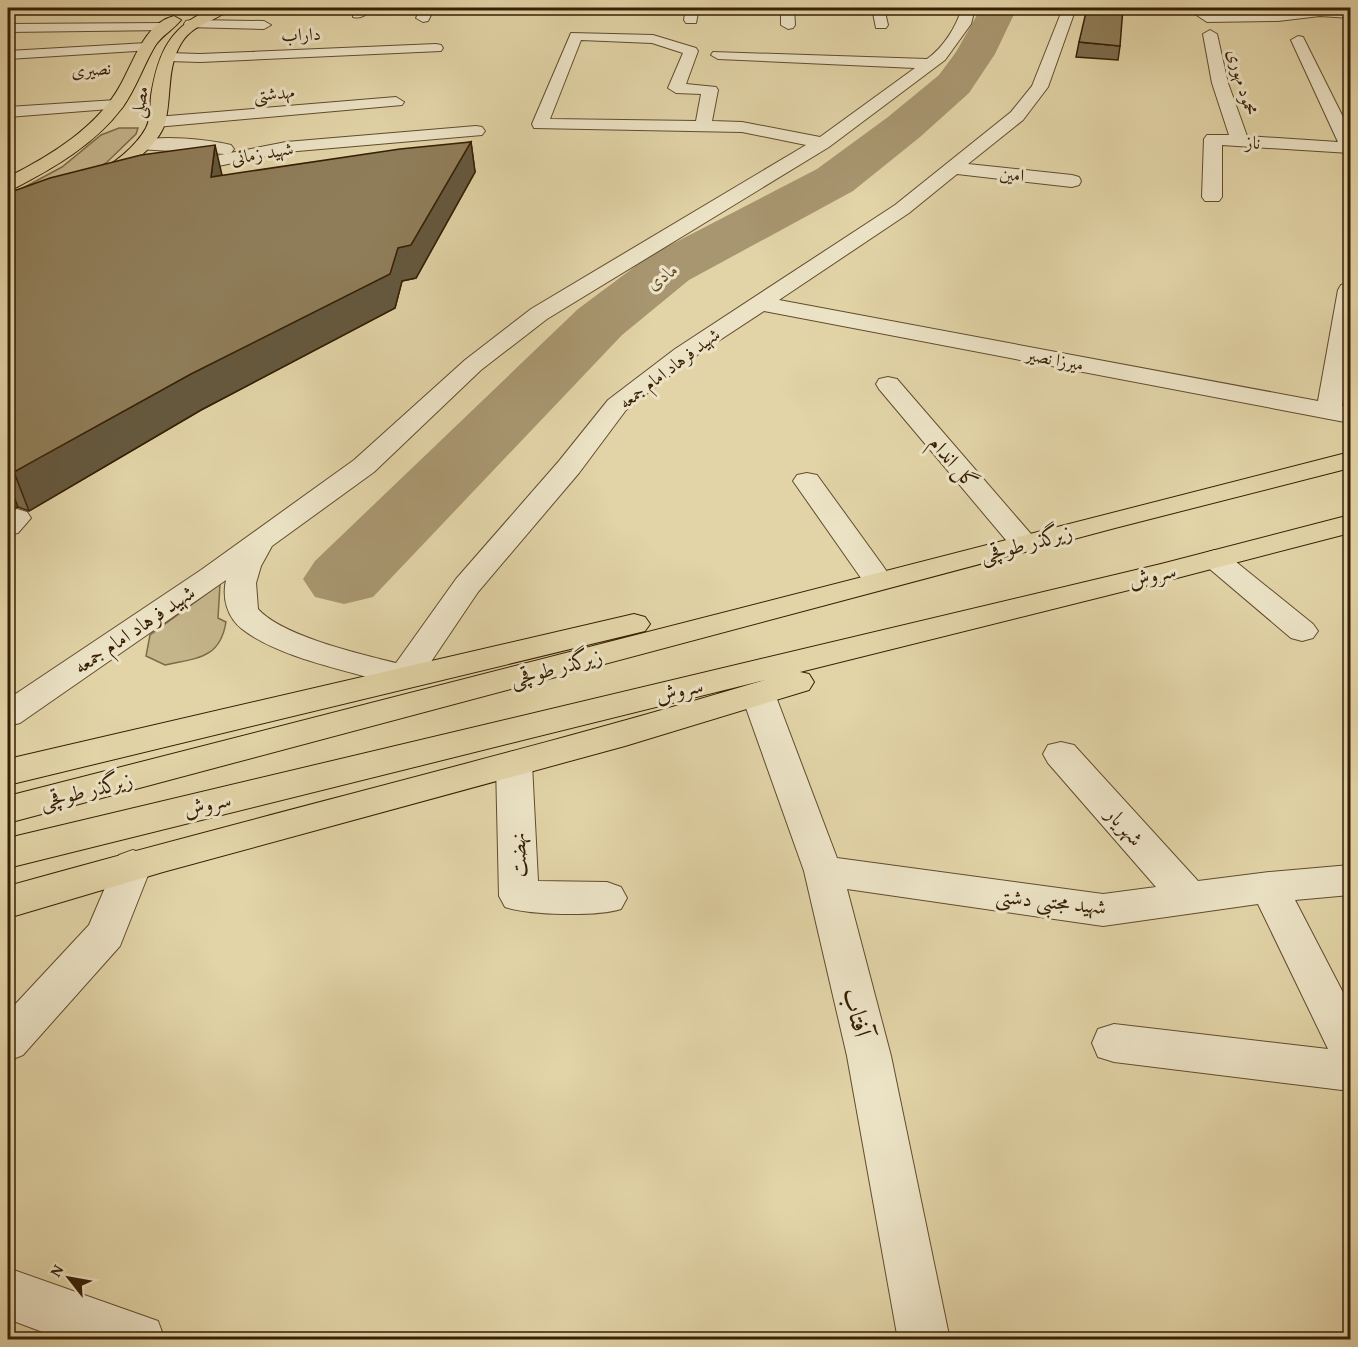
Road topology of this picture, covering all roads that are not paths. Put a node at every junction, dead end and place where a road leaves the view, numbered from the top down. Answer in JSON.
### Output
{"nodes":[{"id":1,"x":199,"y":8,"type":"edge"},
{"id":2,"x":223,"y":8,"type":"edge"},
{"id":3,"x":436,"y":8,"type":"edge"},
{"id":4,"x":787,"y":8,"type":"edge"},
{"id":5,"x":878,"y":8,"type":"edge"},
{"id":6,"x":968,"y":8,"type":"edge"},
{"id":7,"x":1069,"y":8,"type":"edge"},
{"id":8,"x":1193,"y":8,"type":"edge"},
{"id":9,"x":1254,"y":8,"type":"edge"},
{"id":10,"x":1297,"y":8,"type":"edge"},
{"id":11,"x":452,"y":9,"type":"edge"},
{"id":12,"x":1314,"y":13,"type":"junction"},
{"id":13,"x":1350,"y":14,"type":"edge"},
{"id":14,"x":1278,"y":17,"type":"junction"},
{"id":15,"x":423,"y":18,"type":"dead end"},
{"id":16,"x":191,"y":24,"type":"junction"},
{"id":17,"x":264,"y":25,"type":"dead end"},
{"id":18,"x":788,"y":25,"type":"dead end"},
{"id":19,"x":881,"y":25,"type":"dead end"},
{"id":20,"x":163,"y":27,"type":"junction"},
{"id":21,"x":8,"y":28,"type":"edge"},
{"id":22,"x":1210,"y":34,"type":"dead end"},
{"id":23,"x":385,"y":35,"type":"dead end"},
{"id":24,"x":307,"y":38,"type":"dead end"},
{"id":25,"x":1298,"y":40,"type":"dead end"},
{"id":26,"x":147,"y":47,"type":"junction"},
{"id":27,"x":437,"y":49,"type":"dead end"},
{"id":28,"x":935,"y":52,"type":"junction"},
{"id":29,"x":301,"y":53,"type":"junction"},
{"id":30,"x":8,"y":55,"type":"edge"},
{"id":31,"x":717,"y":56,"type":"dead end"},
{"id":32,"x":168,"y":57,"type":"junction"},
{"id":33,"x":378,"y":57,"type":"junction"},
{"id":34,"x":291,"y":67,"type":"dead end"},
{"id":35,"x":127,"y":86,"type":"junction"},
{"id":36,"x":104,"y":88,"type":"dead end"},
{"id":37,"x":396,"y":102,"type":"dead end"},
{"id":38,"x":116,"y":105,"type":"junction"},
{"id":39,"x":8,"y":111,"type":"edge"},
{"id":40,"x":155,"y":125,"type":"junction"},
{"id":41,"x":703,"y":126,"type":"junction"},
{"id":42,"x":476,"y":131,"type":"dead end"},
{"id":43,"x":88,"y":134,"type":"junction"},
{"id":44,"x":1240,"y":141,"type":"junction"},
{"id":45,"x":823,"y":143,"type":"junction"},
{"id":46,"x":143,"y":145,"type":"junction"},
{"id":47,"x":1350,"y":148,"type":"edge"},
{"id":48,"x":259,"y":152,"type":"junction"},
{"id":49,"x":953,"y":168,"type":"junction"},
{"id":50,"x":153,"y":176,"type":"edge"},
{"id":51,"x":1072,"y":181,"type":"dead end"},
{"id":52,"x":8,"y":184,"type":"edge"},
{"id":53,"x":119,"y":185,"type":"edge"},
{"id":54,"x":1212,"y":197,"type":"dead end"},
{"id":55,"x":52,"y":203,"type":"junction"},
{"id":56,"x":10,"y":218,"type":"edge"},
{"id":57,"x":1349,"y":290,"type":"edge"},
{"id":58,"x":759,"y":303,"type":"junction"},
{"id":59,"x":888,"y":384,"type":"dead end"},
{"id":60,"x":1340,"y":413,"type":"edge"},
{"id":61,"x":1350,"y":460,"type":"edge"},
{"id":62,"x":807,"y":481,"type":"dead end"},
{"id":63,"x":1105,"y":522,"type":"junction"},
{"id":64,"x":1350,"y":524,"type":"edge"},
{"id":65,"x":1021,"y":540,"type":"junction"},
{"id":66,"x":260,"y":542,"type":"junction"},
{"id":67,"x":1215,"y":559,"type":"junction"},
{"id":68,"x":872,"y":572,"type":"junction"},
{"id":69,"x":1166,"y":572,"type":"junction"},
{"id":70,"x":1302,"y":631,"type":"dead end"},
{"id":71,"x":404,"y":676,"type":"junction"},
{"id":72,"x":47,"y":689,"type":"junction"},
{"id":73,"x":758,"y":694,"type":"junction"},
{"id":74,"x":8,"y":700,"type":"edge"},
{"id":75,"x":8,"y":715,"type":"edge"},
{"id":76,"x":1061,"y":754,"type":"dead end"},
{"id":77,"x":514,"y":764,"type":"junction"},
{"id":78,"x":8,"y":772,"type":"edge"},
{"id":79,"x":8,"y":810,"type":"edge"},
{"id":80,"x":8,"y":853,"type":"edge"},
{"id":81,"x":133,"y":865,"type":"junction"},
{"id":82,"x":823,"y":871,"type":"junction"},
{"id":83,"x":1350,"y":880,"type":"edge"},
{"id":84,"x":1269,"y":887,"type":"junction"},
{"id":85,"x":607,"y":898,"type":"dead end"},
{"id":86,"x":1189,"y":898,"type":"junction"},
{"id":87,"x":8,"y":902,"type":"edge"},
{"id":88,"x":8,"y":1042,"type":"edge"},
{"id":89,"x":1114,"y":1043,"type":"dead end"},
{"id":90,"x":1350,"y":1048,"type":"edge"},
{"id":91,"x":1350,"y":1071,"type":"edge"},
{"id":92,"x":8,"y":1294,"type":"edge"},
{"id":93,"x":139,"y":1340,"type":"edge"},
{"id":94,"x":924,"y":1340,"type":"edge"}],
"edges":[{"from":1,"to":20,"type":"main road","name":"مصلی"},
{"from":2,"to":16,"type":"main road","name":"مصلی"},
{"from":3,"to":11,"type":"street"},
{"from":3,"to":15,"type":"street"},
{"from":4,"to":18,"type":"street"},
{"from":5,"to":19,"type":"street"},
{"from":6,"to":28,"type":"street","name":"شهید فرهاد امام جمعه"},
{"from":7,"to":49,"type":"street","name":"شهید فرهاد امام جمعه"},
{"from":8,"to":14,"type":"street"},
{"from":9,"to":14,"type":"street"},
{"from":10,"to":12,"type":"street"},
{"from":12,"to":13,"type":"street"},
{"from":12,"to":14,"type":"street"},
{"from":16,"to":17,"type":"street"},
{"from":16,"to":32,"type":"main road","name":"مصلی"},
{"from":20,"to":21,"type":"street"},
{"from":20,"to":26,"type":"main road","name":"مصلی"},
{"from":22,"to":44,"type":"street","name":"محمود مهوری"},
{"from":23,"to":33,"type":"street"},
{"from":24,"to":29,"type":"street"},
{"from":25,"to":47,"type":"street"},
{"from":26,"to":30,"type":"street"},
{"from":26,"to":35,"type":"main road","name":"مصلی"},
{"from":27,"to":33,"type":"street","name":"داراب"},
{"from":28,"to":31,"type":"street"},
{"from":28,"to":45,"type":"street","name":"شهید فرهاد امام جمعه"},
{"from":29,"to":32,"type":"street","name":"داراب"},
{"from":29,"to":33,"type":"street","name":"داراب"},
{"from":29,"to":34,"type":"street"},
{"from":32,"to":40,"type":"main road","name":"مصلی"},
{"from":35,"to":36,"type":"street","name":"نصیری"},
{"from":35,"to":38,"type":"main road","name":"مصلی"},
{"from":37,"to":40,"type":"street","name":"مهدشتی"},
{"from":38,"to":39,"type":"street"},
{"from":38,"to":43,"type":"main road","name":"مصلی"},
{"from":40,"to":43,"type":"main road"},
{"from":40,"to":46,"type":"main road","name":"مصلی"},
{"from":41,"to":41,"type":"street"},
{"from":41,"to":45,"type":"street"},
{"from":42,"to":48,"type":"street","name":"شهید زمانی"},
{"from":43,"to":52,"type":"main road","name":"مصلی"},
{"from":44,"to":47,"type":"street","name":"ناز"},
{"from":44,"to":54,"type":"street","name":"ناز"},
{"from":45,"to":66,"type":"street","name":"شهید فرهاد امام جمعه"},
{"from":46,"to":48,"type":"street"},
{"from":46,"to":55,"type":"main road","name":"مصلی"},
{"from":48,"to":50,"type":"street","name":"شهید زمانی"},
{"from":49,"to":51,"type":"street","name":"امین"},
{"from":49,"to":58,"type":"street","name":"شهید فرهاد امام جمعه"},
{"from":53,"to":55,"type":"street"},
{"from":55,"to":56,"type":"main road","name":"مصلی"},
{"from":57,"to":60,"type":"street"},
{"from":58,"to":60,"type":"street","name":"میرزا نصیر"},
{"from":58,"to":71,"type":"street","name":"شهید فرهاد امام جمعه"},
{"from":59,"to":65,"type":"street","name":"گل اندام"},
{"from":61,"to":63,"type":"main road"},
{"from":62,"to":68,"type":"street"},
{"from":63,"to":65,"type":"main road"},
{"from":63,"to":79,"type":"main road","name":"زیرگذر طوقچی"},
{"from":64,"to":67,"type":"main road","name":"سروش"},
{"from":65,"to":68,"type":"main road"},
{"from":66,"to":71,"type":"street","name":"شهید فرهاد امام جمعه"},
{"from":66,"to":72,"type":"street","name":"شهید فرهاد امام جمعه"},
{"from":67,"to":69,"type":"main road","name":"سروش"},
{"from":67,"to":70,"type":"street"},
{"from":68,"to":71,"type":"main road"},
{"from":69,"to":73,"type":"main road"},
{"from":69,"to":80,"type":"main road","name":"سروش"},
{"from":71,"to":78,"type":"main road"},
{"from":72,"to":74,"type":"street"},
{"from":72,"to":75,"type":"street","name":"شهید فرهاد امام جمعه"},
{"from":73,"to":77,"type":"main road"},
{"from":73,"to":82,"type":"street","name":"آفتاب"},
{"from":76,"to":86,"type":"street","name":"شهریار"},
{"from":77,"to":81,"type":"main road"},
{"from":77,"to":85,"type":"street","name":"نهضت"},
{"from":81,"to":87,"type":"main road"},
{"from":81,"to":88,"type":"street"},
{"from":82,"to":86,"type":"street","name":"شهید مجتبی دشتی"},
{"from":82,"to":94,"type":"street","name":"آفتاب"},
{"from":83,"to":84,"type":"street","name":"شهید مجتبی دشتی"},
{"from":84,"to":86,"type":"street","name":"شهید مجتبی دشتی"},
{"from":84,"to":90,"type":"street"},
{"from":89,"to":91,"type":"street"},
{"from":92,"to":93,"type":"street"}]}
